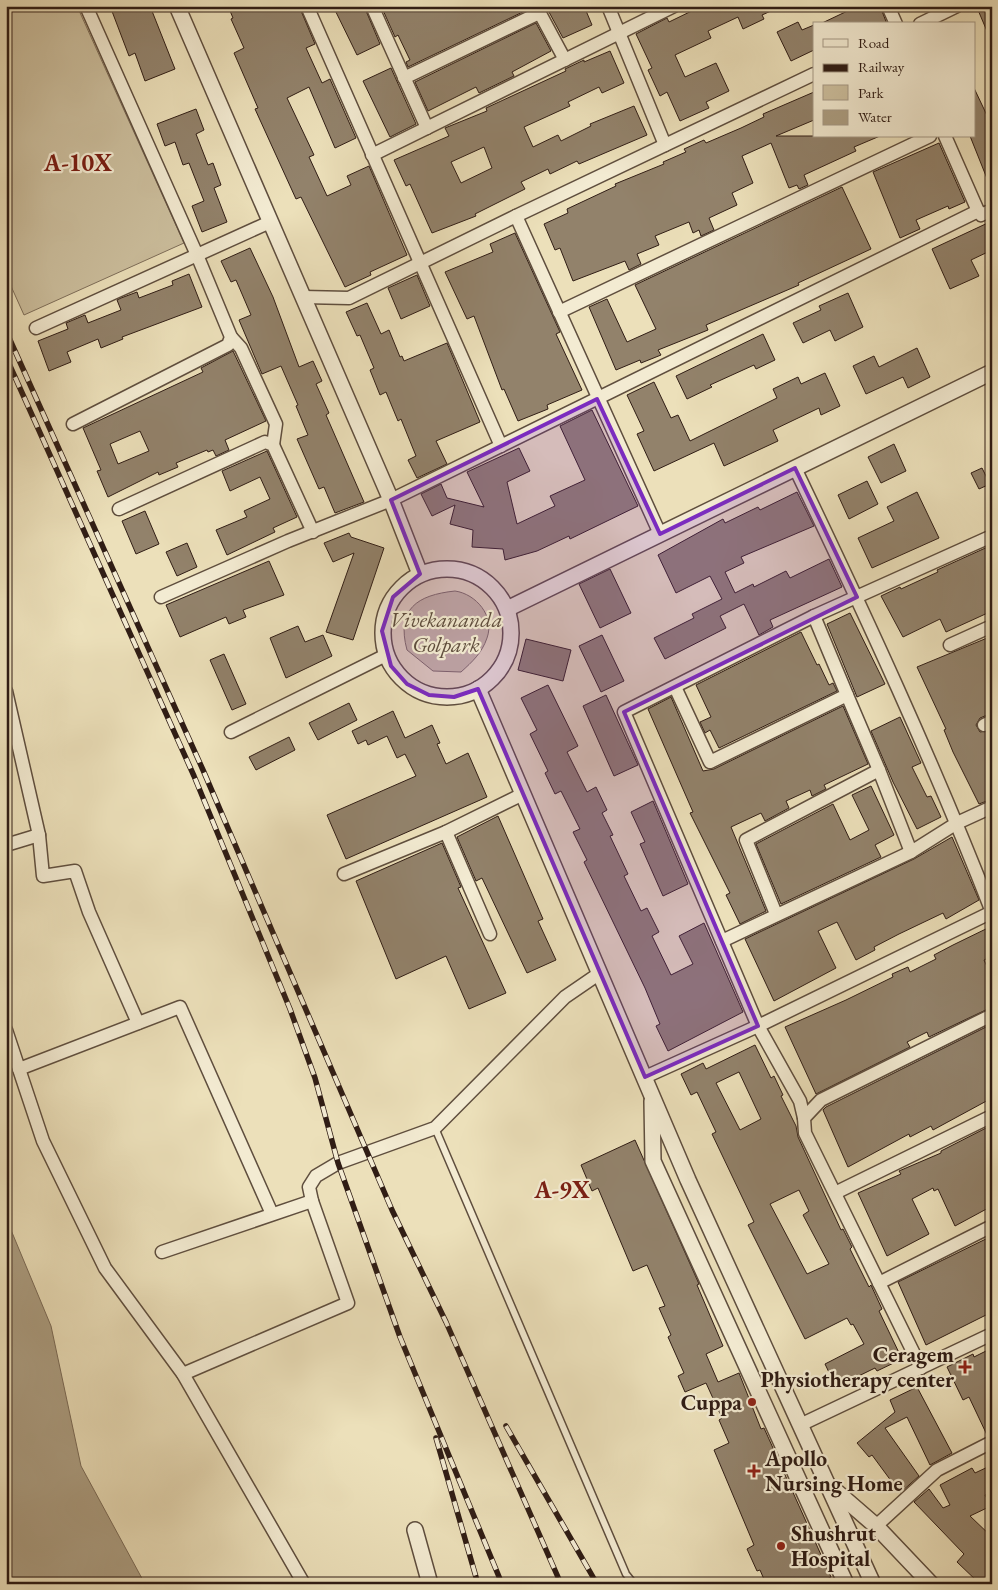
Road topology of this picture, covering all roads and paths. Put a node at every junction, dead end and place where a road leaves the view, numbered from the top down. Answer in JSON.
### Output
{"nodes":[{"id":1,"x":86,"y":6,"type":"edge"},
{"id":2,"x":176,"y":6,"type":"edge"},
{"id":3,"x":307,"y":6,"type":"edge"},
{"id":4,"x":372,"y":6,"type":"edge"},
{"id":5,"x":608,"y":6,"type":"edge"},
{"id":6,"x":674,"y":6,"type":"edge"},
{"id":7,"x":888,"y":6,"type":"edge"},
{"id":8,"x":957,"y":6,"type":"edge"},
{"id":9,"x":538,"y":9,"type":"edge"},
{"id":10,"x":895,"y":22,"type":"edge"},
{"id":11,"x":924,"y":22,"type":"edge"},
{"id":12,"x":619,"y":33,"type":"junction"},
{"id":13,"x":565,"y":60,"type":"junction"},
{"id":14,"x":813,"y":74,"type":"edge"},
{"id":15,"x":404,"y":78,"type":"junction"},
{"id":16,"x":427,"y":128,"type":"junction"},
{"id":17,"x":926,"y":138,"type":"edge"},
{"id":18,"x":946,"y":138,"type":"edge"},
{"id":19,"x":666,"y":145,"type":"junction"},
{"id":20,"x":372,"y":155,"type":"junction"},
{"id":21,"x":992,"y":210,"type":"edge"},
{"id":22,"x":978,"y":211,"type":"junction"},
{"id":23,"x":516,"y":216,"type":"junction"},
{"id":24,"x":270,"y":222,"type":"junction"},
{"id":25,"x":197,"y":255,"type":"junction"},
{"id":26,"x":420,"y":264,"type":"junction"},
{"id":27,"x":303,"y":297,"type":"junction"},
{"id":28,"x":559,"y":312,"type":"junction"},
{"id":29,"x":36,"y":328,"type":"dead end"},
{"id":30,"x":231,"y":338,"type":"junction"},
{"id":31,"x":992,"y":372,"type":"edge"},
{"id":32,"x":597,"y":398,"type":"junction"},
{"id":33,"x":73,"y":424,"type":"dead end"},
{"id":34,"x":273,"y":445,"type":"junction"},
{"id":35,"x":501,"y":446,"type":"junction"},
{"id":36,"x":795,"y":468,"type":"junction"},
{"id":37,"x":391,"y":500,"type":"junction"},
{"id":38,"x":119,"y":508,"type":"dead end"},
{"id":39,"x":313,"y":532,"type":"junction"},
{"id":40,"x":660,"y":534,"type":"junction"},
{"id":41,"x":992,"y":536,"type":"edge"},
{"id":42,"x":420,"y":574,"type":"junction"},
{"id":43,"x":161,"y":597,"type":"dead end"},
{"id":44,"x":857,"y":597,"type":"junction"},
{"id":45,"x":506,"y":609,"type":"junction"},
{"id":46,"x":814,"y":616,"type":"junction"},
{"id":47,"x":992,"y":626,"type":"edge"},
{"id":48,"x":950,"y":645,"type":"dead end"},
{"id":49,"x":386,"y":655,"type":"junction"},
{"id":50,"x":675,"y":687,"type":"junction"},
{"id":51,"x":478,"y":689,"type":"junction"},
{"id":52,"x":6,"y":691,"type":"edge"},
{"id":53,"x":847,"y":695,"type":"junction"},
{"id":54,"x":231,"y":732,"type":"dead end"},
{"id":55,"x":879,"y":770,"type":"junction"},
{"id":56,"x":523,"y":794,"type":"junction"},
{"id":57,"x":992,"y":807,"type":"edge"},
{"id":58,"x":957,"y":823,"type":"junction"},
{"id":59,"x":446,"y":832,"type":"junction"},
{"id":60,"x":39,"y":835,"type":"junction"},
{"id":61,"x":6,"y":845,"type":"edge"},
{"id":62,"x":911,"y":852,"type":"junction"},
{"id":63,"x":344,"y":874,"type":"dead end"},
{"id":64,"x":992,"y":912,"type":"edge"},
{"id":65,"x":776,"y":914,"type":"junction"},
{"id":66,"x":490,"y":934,"type":"dead end"},
{"id":67,"x":722,"y":941,"type":"junction"},
{"id":68,"x":600,"y":973,"type":"junction"},
{"id":69,"x":992,"y":1015,"type":"edge"},
{"id":70,"x":138,"y":1023,"type":"junction"},
{"id":71,"x":758,"y":1026,"type":"junction"},
{"id":72,"x":6,"y":1030,"type":"edge"},
{"id":73,"x":19,"y":1069,"type":"junction"},
{"id":74,"x":645,"y":1076,"type":"junction"},
{"id":75,"x":651,"y":1092,"type":"junction"},
{"id":76,"x":992,"y":1116,"type":"edge"},
{"id":77,"x":804,"y":1118,"type":"junction"},
{"id":78,"x":435,"y":1128,"type":"junction"},
{"id":79,"x":835,"y":1194,"type":"junction"},
{"id":80,"x":312,"y":1201,"type":"junction"},
{"id":81,"x":272,"y":1214,"type":"junction"},
{"id":82,"x":992,"y":1226,"type":"edge"},
{"id":83,"x":162,"y":1252,"type":"dead end"},
{"id":84,"x":879,"y":1283,"type":"junction"},
{"id":85,"x":992,"y":1334,"type":"edge"},
{"id":86,"x":921,"y":1368,"type":"junction"},
{"id":87,"x":183,"y":1374,"type":"junction"},
{"id":88,"x":800,"y":1425,"type":"junction"},
{"id":89,"x":992,"y":1442,"type":"edge"},
{"id":90,"x":826,"y":1482,"type":"junction"},
{"id":91,"x":876,"y":1526,"type":"junction"},
{"id":92,"x":415,"y":1530,"type":"dead end"},
{"id":93,"x":304,"y":1584,"type":"edge"},
{"id":94,"x":430,"y":1584,"type":"edge"},
{"id":95,"x":634,"y":1584,"type":"edge"},
{"id":96,"x":846,"y":1584,"type":"edge"},
{"id":97,"x":874,"y":1584,"type":"edge"},
{"id":98,"x":932,"y":1584,"type":"edge"}],
"edges":[{"from":1,"to":25,"type":"street"},
{"from":2,"to":24,"type":"street"},
{"from":3,"to":20,"type":"street"},
{"from":4,"to":15,"type":"street"},
{"from":5,"to":12,"type":"street"},
{"from":6,"to":12,"type":"street"},
{"from":7,"to":10,"type":"street"},
{"from":8,"to":11,"type":"street"},
{"from":9,"to":13,"type":"street"},
{"from":9,"to":15,"type":"street"},
{"from":12,"to":13,"type":"street"},
{"from":12,"to":19,"type":"street"},
{"from":13,"to":16,"type":"street"},
{"from":14,"to":19,"type":"street"},
{"from":15,"to":16,"type":"street"},
{"from":16,"to":20,"type":"street"},
{"from":17,"to":28,"type":"street"},
{"from":18,"to":22,"type":"street"},
{"from":19,"to":23,"type":"street"},
{"from":20,"to":26,"type":"street"},
{"from":21,"to":22,"type":"street"},
{"from":22,"to":32,"type":"street"},
{"from":23,"to":26,"type":"street"},
{"from":23,"to":28,"type":"street"},
{"from":24,"to":25,"type":"street"},
{"from":24,"to":27,"type":"street"},
{"from":25,"to":29,"type":"street"},
{"from":25,"to":30,"type":"street"},
{"from":26,"to":27,"type":"street"},
{"from":26,"to":35,"type":"street"},
{"from":27,"to":37,"type":"street"},
{"from":28,"to":32,"type":"street"},
{"from":30,"to":33,"type":"street"},
{"from":30,"to":34,"type":"street"},
{"from":31,"to":36,"type":"street"},
{"from":32,"to":35,"type":"street"},
{"from":32,"to":40,"type":"street"},
{"from":34,"to":38,"type":"street"},
{"from":34,"to":39,"type":"street"},
{"from":35,"to":37,"type":"street"},
{"from":36,"to":40,"type":"street"},
{"from":36,"to":44,"type":"street"},
{"from":37,"to":39,"type":"street"},
{"from":37,"to":42,"type":"street"},
{"from":39,"to":43,"type":"street"},
{"from":40,"to":45,"type":"street"},
{"from":41,"to":44,"type":"street"},
{"from":42,"to":45,"type":"street"},
{"from":42,"to":49,"type":"street"},
{"from":44,"to":46,"type":"street"},
{"from":44,"to":58,"type":"street"},
{"from":45,"to":51,"type":"street"},
{"from":46,"to":50,"type":"street"},
{"from":46,"to":53,"type":"street"},
{"from":47,"to":48,"type":"street"},
{"from":49,"to":51,"type":"street"},
{"from":49,"to":54,"type":"street"},
{"from":50,"to":53,"type":"street"},
{"from":50,"to":67,"type":"street"},
{"from":51,"to":56,"type":"street"},
{"from":52,"to":60,"type":"street"},
{"from":53,"to":55,"type":"street"},
{"from":55,"to":62,"type":"street"},
{"from":55,"to":65,"type":"street"},
{"from":56,"to":59,"type":"street"},
{"from":56,"to":68,"type":"street"},
{"from":57,"to":58,"type":"street"},
{"from":58,"to":62,"type":"street"},
{"from":58,"to":64,"type":"street"},
{"from":59,"to":63,"type":"street"},
{"from":59,"to":66,"type":"street"},
{"from":60,"to":61,"type":"street"},
{"from":60,"to":70,"type":"street"},
{"from":62,"to":65,"type":"street"},
{"from":64,"to":71,"type":"street"},
{"from":65,"to":67,"type":"street"},
{"from":67,"to":71,"type":"street"},
{"from":68,"to":74,"type":"street"},
{"from":68,"to":78,"type":"street"},
{"from":69,"to":77,"type":"street"},
{"from":70,"to":73,"type":"street"},
{"from":70,"to":81,"type":"street"},
{"from":71,"to":74,"type":"street"},
{"from":71,"to":77,"type":"street"},
{"from":72,"to":73,"type":"street"},
{"from":73,"to":87,"type":"street"},
{"from":74,"to":75,"type":"street"},
{"from":75,"to":88,"type":"street"},
{"from":75,"to":96,"type":"street"},
{"from":76,"to":79,"type":"street"},
{"from":77,"to":79,"type":"street"},
{"from":78,"to":80,"type":"street"},
{"from":78,"to":95,"type":"lane"},
{"from":79,"to":84,"type":"street"},
{"from":80,"to":81,"type":"street"},
{"from":80,"to":87,"type":"street"},
{"from":81,"to":83,"type":"street"},
{"from":82,"to":84,"type":"street"},
{"from":84,"to":86,"type":"street"},
{"from":85,"to":86,"type":"street"},
{"from":86,"to":88,"type":"street"},
{"from":87,"to":93,"type":"street"},
{"from":88,"to":90,"type":"street"},
{"from":89,"to":91,"type":"street"},
{"from":90,"to":91,"type":"street"},
{"from":90,"to":97,"type":"street"},
{"from":91,"to":98,"type":"street"},
{"from":92,"to":94,"type":"street"}]}
